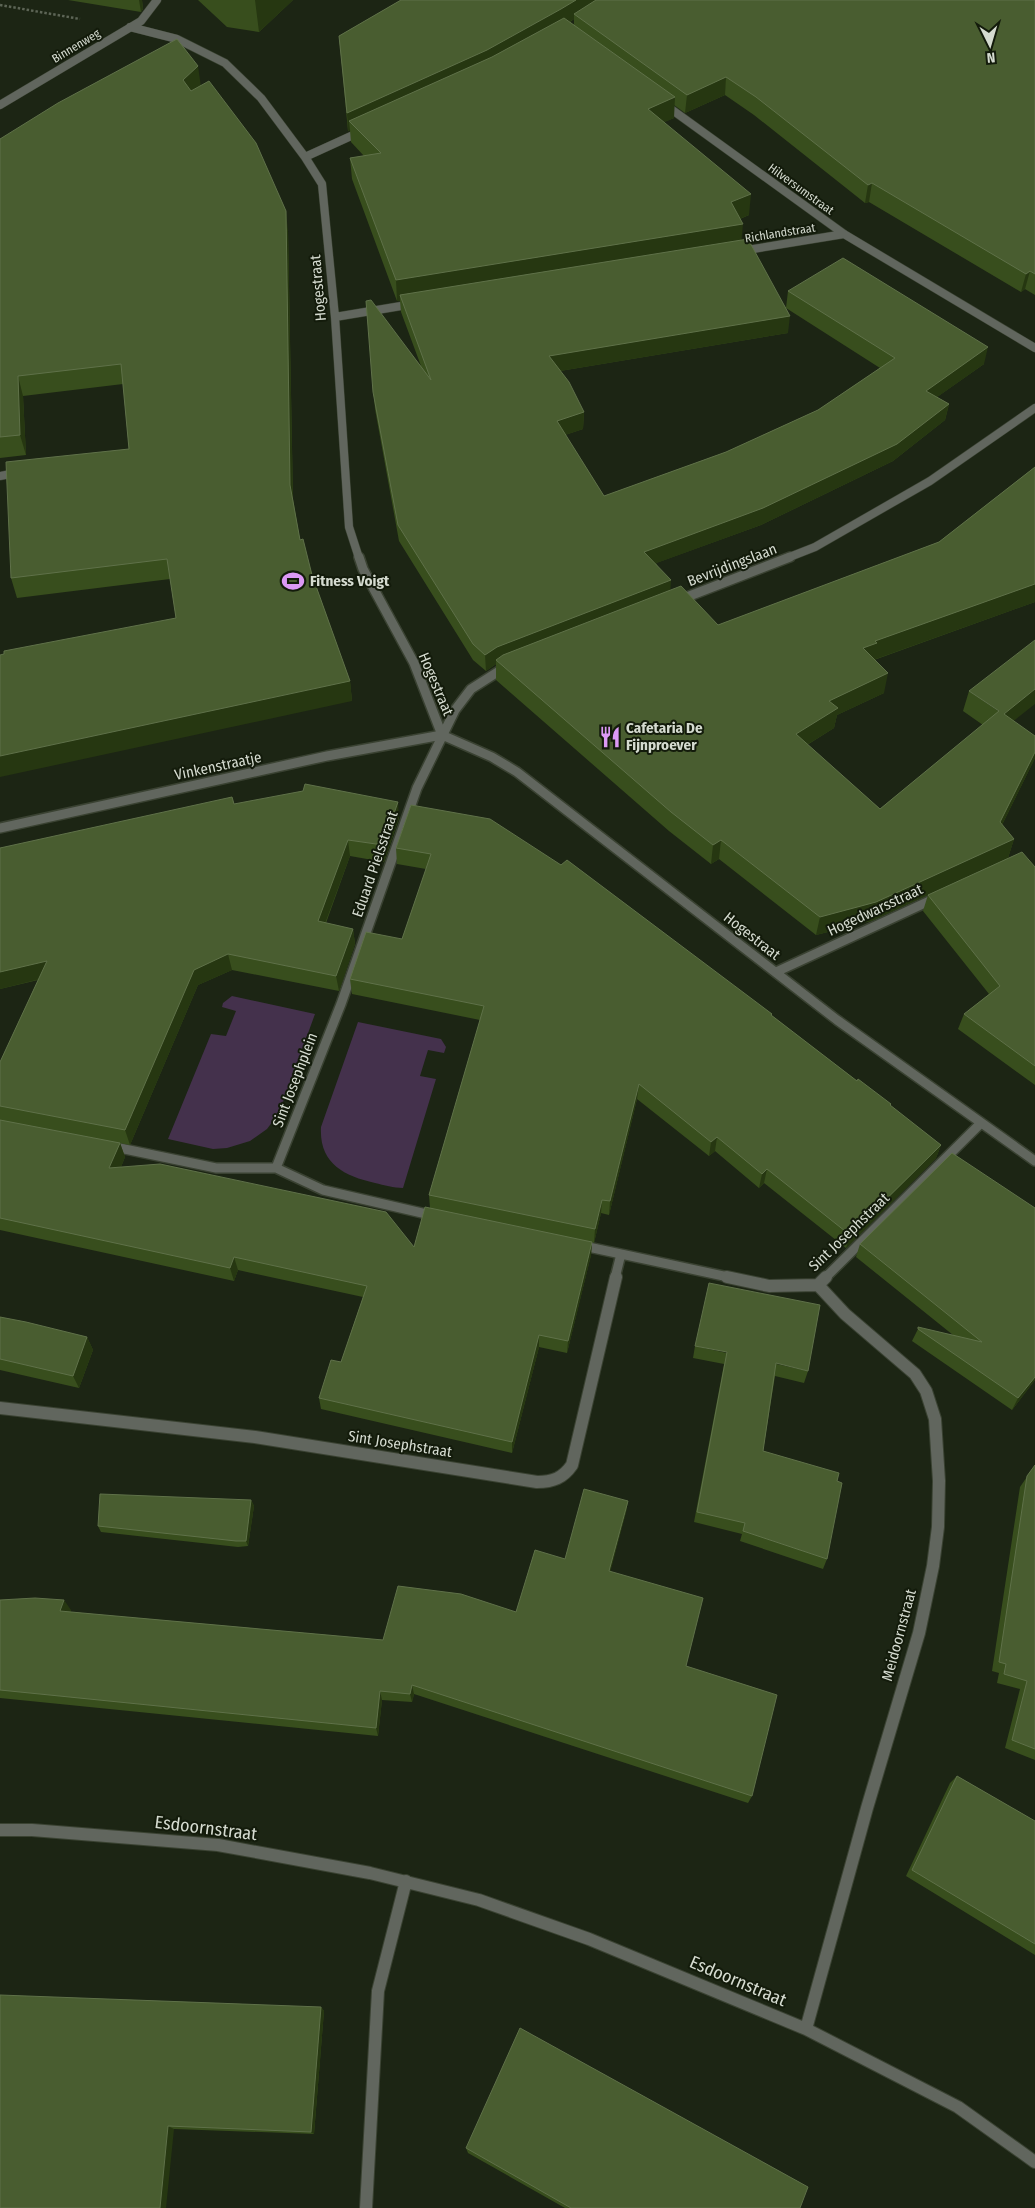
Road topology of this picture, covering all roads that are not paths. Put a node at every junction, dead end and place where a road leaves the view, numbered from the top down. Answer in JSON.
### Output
{"nodes":[{"id":1,"x":157,"y":0,"type":"edge"},
{"id":2,"x":130,"y":27,"type":"junction"},
{"id":3,"x":660,"y":101,"type":"edge"},
{"id":4,"x":0,"y":105,"type":"edge"},
{"id":5,"x":367,"y":129,"type":"edge"},
{"id":6,"x":305,"y":157,"type":"junction"},
{"id":7,"x":844,"y":234,"type":"junction"},
{"id":8,"x":736,"y":251,"type":"edge"},
{"id":9,"x":423,"y":303,"type":"edge"},
{"id":10,"x":335,"y":317,"type":"junction"},
{"id":11,"x":1035,"y":348,"type":"edge"},
{"id":12,"x":1035,"y":408,"type":"edge"},
{"id":13,"x":26,"y":471,"type":"edge"},
{"id":14,"x":0,"y":476,"type":"edge"},
{"id":15,"x":667,"y":605,"type":"edge"},
{"id":16,"x":519,"y":662,"type":"edge"},
{"id":17,"x":442,"y":735,"type":"junction"},
{"id":18,"x":0,"y":828,"type":"edge"},
{"id":19,"x":943,"y":895,"type":"edge"},
{"id":20,"x":776,"y":972,"type":"junction"},
{"id":21,"x":341,"y":1004,"type":"joint"},
{"id":22,"x":980,"y":1124,"type":"junction"},
{"id":23,"x":103,"y":1145,"type":"edge"},
{"id":24,"x":1035,"y":1162,"type":"edge"},
{"id":25,"x":276,"y":1168,"type":"junction"},
{"id":26,"x":444,"y":1218,"type":"edge"},
{"id":27,"x":572,"y":1244,"type":"edge"},
{"id":28,"x":620,"y":1254,"type":"junction"},
{"id":29,"x":818,"y":1285,"type":"junction"},
{"id":30,"x":0,"y":1408,"type":"edge"},
{"id":31,"x":0,"y":1830,"type":"edge"},
{"id":32,"x":406,"y":1881,"type":"junction"},
{"id":33,"x":806,"y":2029,"type":"junction"},
{"id":34,"x":1035,"y":2162,"type":"edge"},
{"id":35,"x":366,"y":2208,"type":"edge"}],
"edges":[{"from":1,"to":2,"type":"street","name":"Binnenweg"},
{"from":2,"to":4,"type":"street","name":"Binnenweg"},
{"from":2,"to":6,"type":"street","name":"Hogestraat"},
{"from":3,"to":7,"type":"street","name":"Hilversumstraat"},
{"from":5,"to":6,"type":"street"},
{"from":6,"to":10,"type":"street","name":"Hogestraat"},
{"from":7,"to":8,"type":"street","name":"Richlandstraat"},
{"from":7,"to":11,"type":"street","name":"Hilversumstraat"},
{"from":9,"to":10,"type":"street"},
{"from":10,"to":17,"type":"street","name":"Hogestraat"},
{"from":12,"to":15,"type":"street","name":"Bevrijdingslaan"},
{"from":13,"to":14,"type":"street"},
{"from":16,"to":17,"type":"street"},
{"from":17,"to":18,"type":"street","name":"Vinkenstraatje"},
{"from":17,"to":20,"type":"street","name":"Hogestraat"},
{"from":17,"to":21,"type":"street","name":"Eduard Pielsstraat"},
{"from":19,"to":20,"type":"street","name":"Hogedwarsstraat"},
{"from":20,"to":22,"type":"street","name":"Hogestraat"},
{"from":21,"to":25,"type":"street","name":"Sint Josephplein"},
{"from":22,"to":24,"type":"street","name":"Hogestraat"},
{"from":22,"to":29,"type":"street","name":"Sint Josephstraat"},
{"from":23,"to":25,"type":"street"},
{"from":25,"to":26,"type":"street"},
{"from":27,"to":28,"type":"street","name":"Sint Josephstraat"},
{"from":28,"to":29,"type":"street","name":"Sint Josephstraat"},
{"from":28,"to":30,"type":"street","name":"Sint Josephstraat"},
{"from":29,"to":33,"type":"street","name":"Meidoornstraat"},
{"from":31,"to":32,"type":"street","name":"Esdoornstraat"},
{"from":32,"to":33,"type":"street","name":"Esdoornstraat"},
{"from":32,"to":35,"type":"street"},
{"from":33,"to":34,"type":"street","name":"Esdoornstraat"}]}
